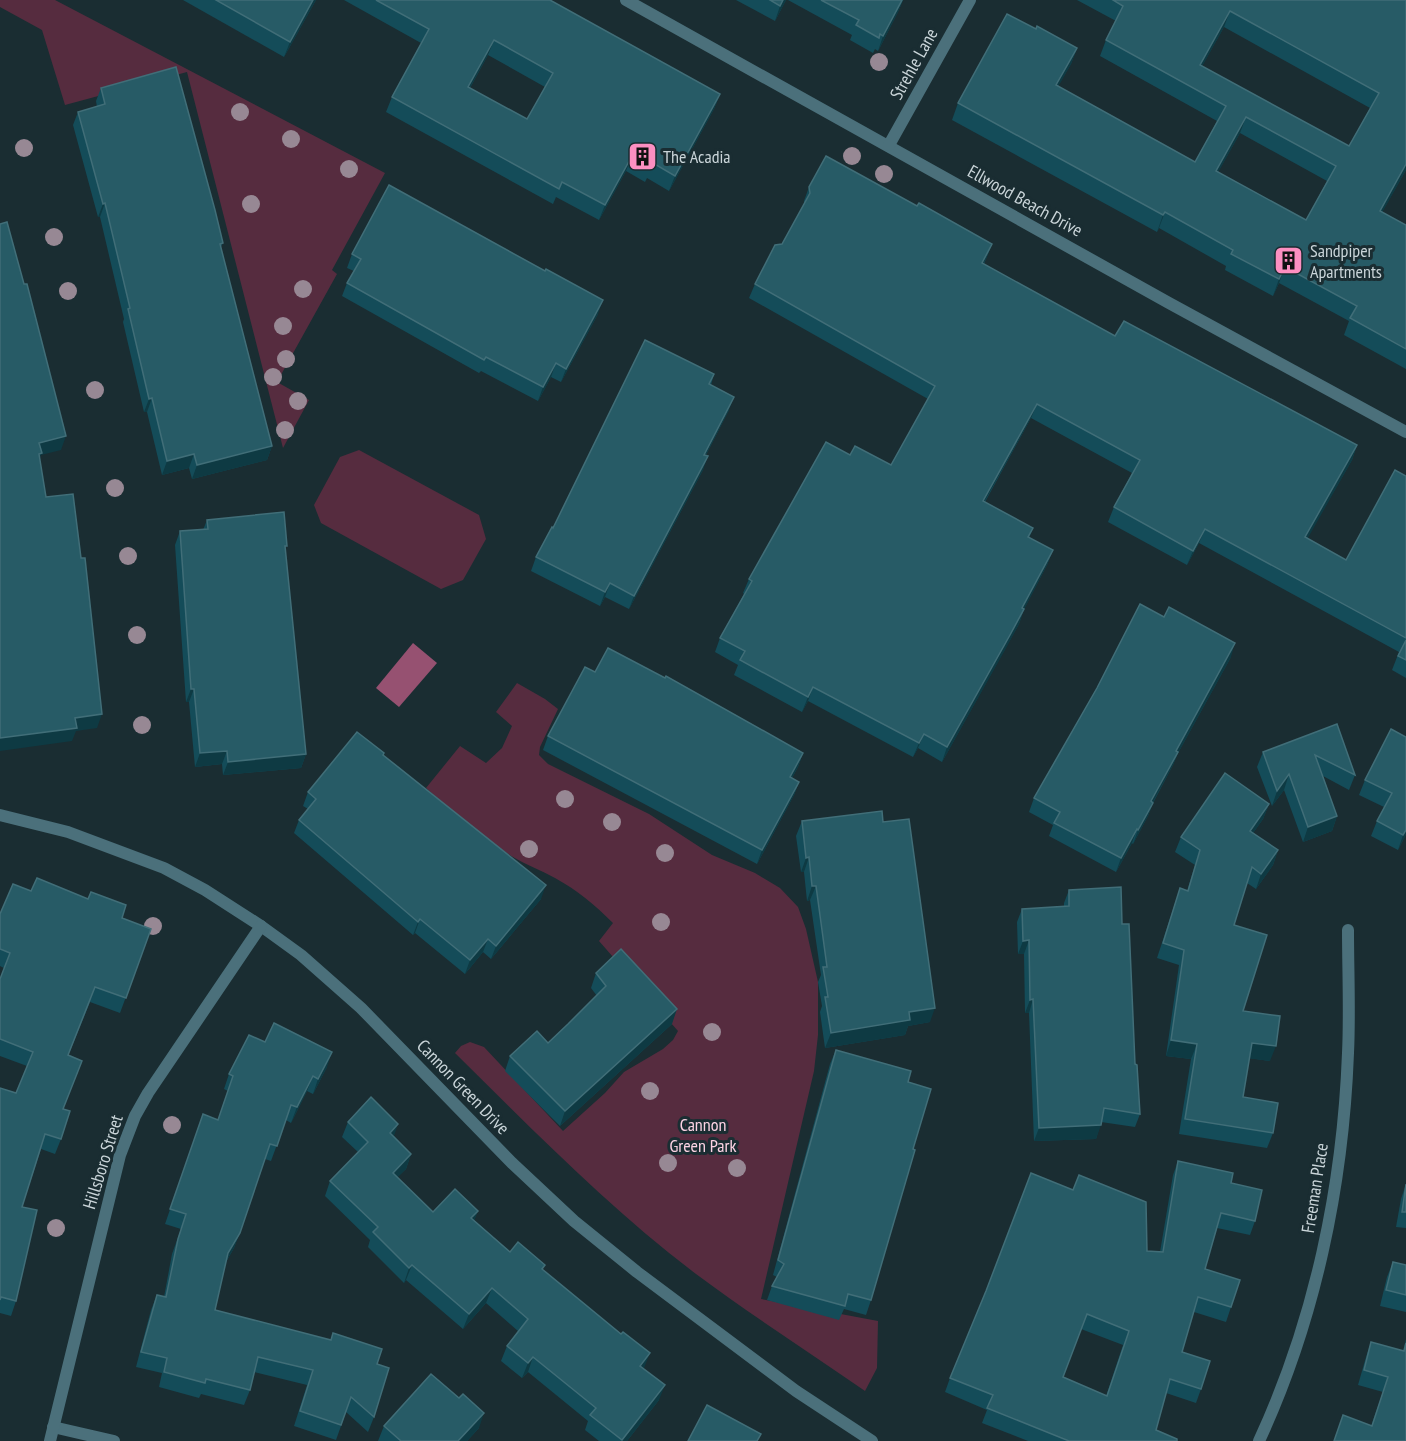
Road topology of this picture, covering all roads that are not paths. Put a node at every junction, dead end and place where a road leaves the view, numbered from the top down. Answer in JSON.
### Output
{"nodes":[{"id":1,"x":626,"y":0,"type":"edge"},
{"id":2,"x":970,"y":0,"type":"edge"},
{"id":3,"x":890,"y":145,"type":"junction"},
{"id":4,"x":1406,"y":432,"type":"edge"},
{"id":5,"x":0,"y":815,"type":"edge"},
{"id":6,"x":261,"y":926,"type":"junction"},
{"id":7,"x":1348,"y":930,"type":"dead end"},
{"id":8,"x":53,"y":1427,"type":"junction"},
{"id":9,"x":858,"y":1438,"type":"edge"},
{"id":10,"x":50,"y":1441,"type":"edge"},
{"id":11,"x":114,"y":1441,"type":"edge"},
{"id":12,"x":872,"y":1441,"type":"edge"},
{"id":13,"x":1259,"y":1441,"type":"edge"}],
"edges":[{"from":1,"to":3,"type":"street","name":"Ellwood Beach Drive"},
{"from":2,"to":3,"type":"street","name":"Strehle Lane"},
{"from":3,"to":4,"type":"street","name":"Ellwood Beach Drive"},
{"from":5,"to":6,"type":"street","name":"Cannon Green Drive"},
{"from":6,"to":8,"type":"street","name":"Hillsboro Street"},
{"from":6,"to":9,"type":"street","name":"Cannon Green Drive"},
{"from":7,"to":13,"type":"street","name":"Freeman Place"},
{"from":8,"to":10,"type":"street","name":"Hillsboro Street"},
{"from":8,"to":11,"type":"street"},
{"from":9,"to":12,"type":"street","name":"Cannon Green Drive"}]}
